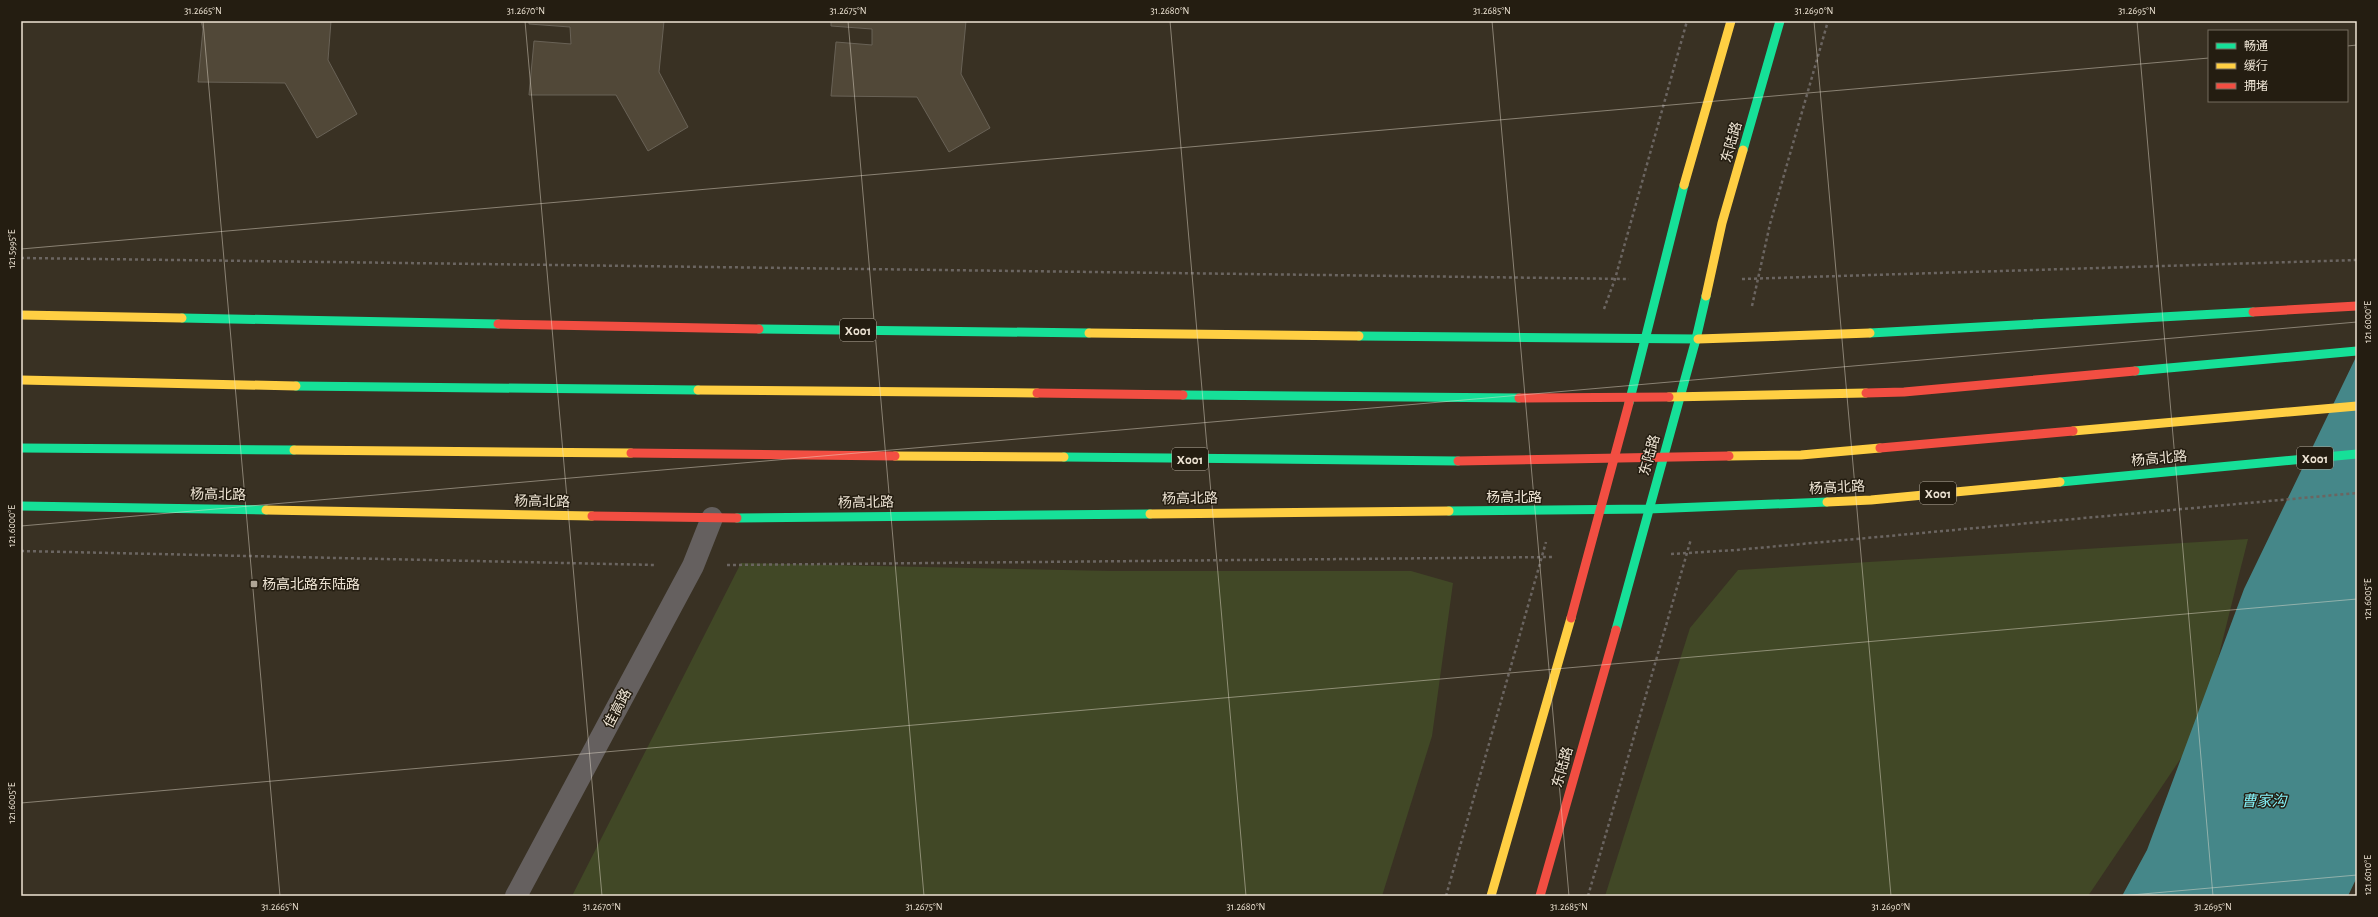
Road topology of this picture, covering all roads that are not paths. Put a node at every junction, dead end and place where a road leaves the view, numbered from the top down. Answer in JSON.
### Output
{"nodes":[{"id":1,"x":1731,"y":21,"type":"edge"},
{"id":2,"x":1780,"y":21,"type":"edge"},
{"id":3,"x":2356,"y":306,"type":"edge"},
{"id":4,"x":21,"y":315,"type":"edge"},
{"id":5,"x":1696,"y":339,"type":"junction"},
{"id":6,"x":1645,"y":340,"type":"junction"},
{"id":7,"x":2357,"y":351,"type":"edge"},
{"id":8,"x":21,"y":380,"type":"edge"},
{"id":9,"x":2357,"y":406,"type":"edge"},
{"id":10,"x":21,"y":448,"type":"edge"},
{"id":11,"x":2357,"y":454,"type":"edge"},
{"id":12,"x":21,"y":506,"type":"edge"},
{"id":13,"x":1602,"y":508,"type":"junction"},
{"id":14,"x":1648,"y":509,"type":"junction"},
{"id":15,"x":712,"y":518,"type":"junction"},
{"id":16,"x":516,"y":896,"type":"edge"},
{"id":17,"x":1491,"y":896,"type":"edge"},
{"id":18,"x":1540,"y":896,"type":"edge"}],
"edges":[{"from":1,"to":6,"type":"main road"},
{"from":2,"to":5,"type":"main road","name":"东陆路"},
{"from":3,"to":5,"type":"main road","number":"X001"},
{"from":4,"to":6,"type":"main road","number":"X001"},
{"from":5,"to":6,"type":"main road","number":"X001"},
{"from":5,"to":14,"type":"main road","name":"东陆路"},
{"from":6,"to":13,"type":"main road"},
{"from":7,"to":8,"type":"main road","bridge":true},
{"from":9,"to":10,"type":"main road","number":"X001","bridge":true},
{"from":11,"to":14,"type":"main road","name":"杨高北路","number":"X001"},
{"from":12,"to":15,"type":"main road","name":"杨高北路","number":"X001"},
{"from":13,"to":14,"type":"main road","name":"杨高北路","number":"X001"},
{"from":13,"to":15,"type":"main road","name":"杨高北路","number":"X001"},
{"from":13,"to":17,"type":"main road"},
{"from":14,"to":18,"type":"main road","name":"东陆路"},
{"from":15,"to":16,"type":"street","name":"佳高路"}]}
